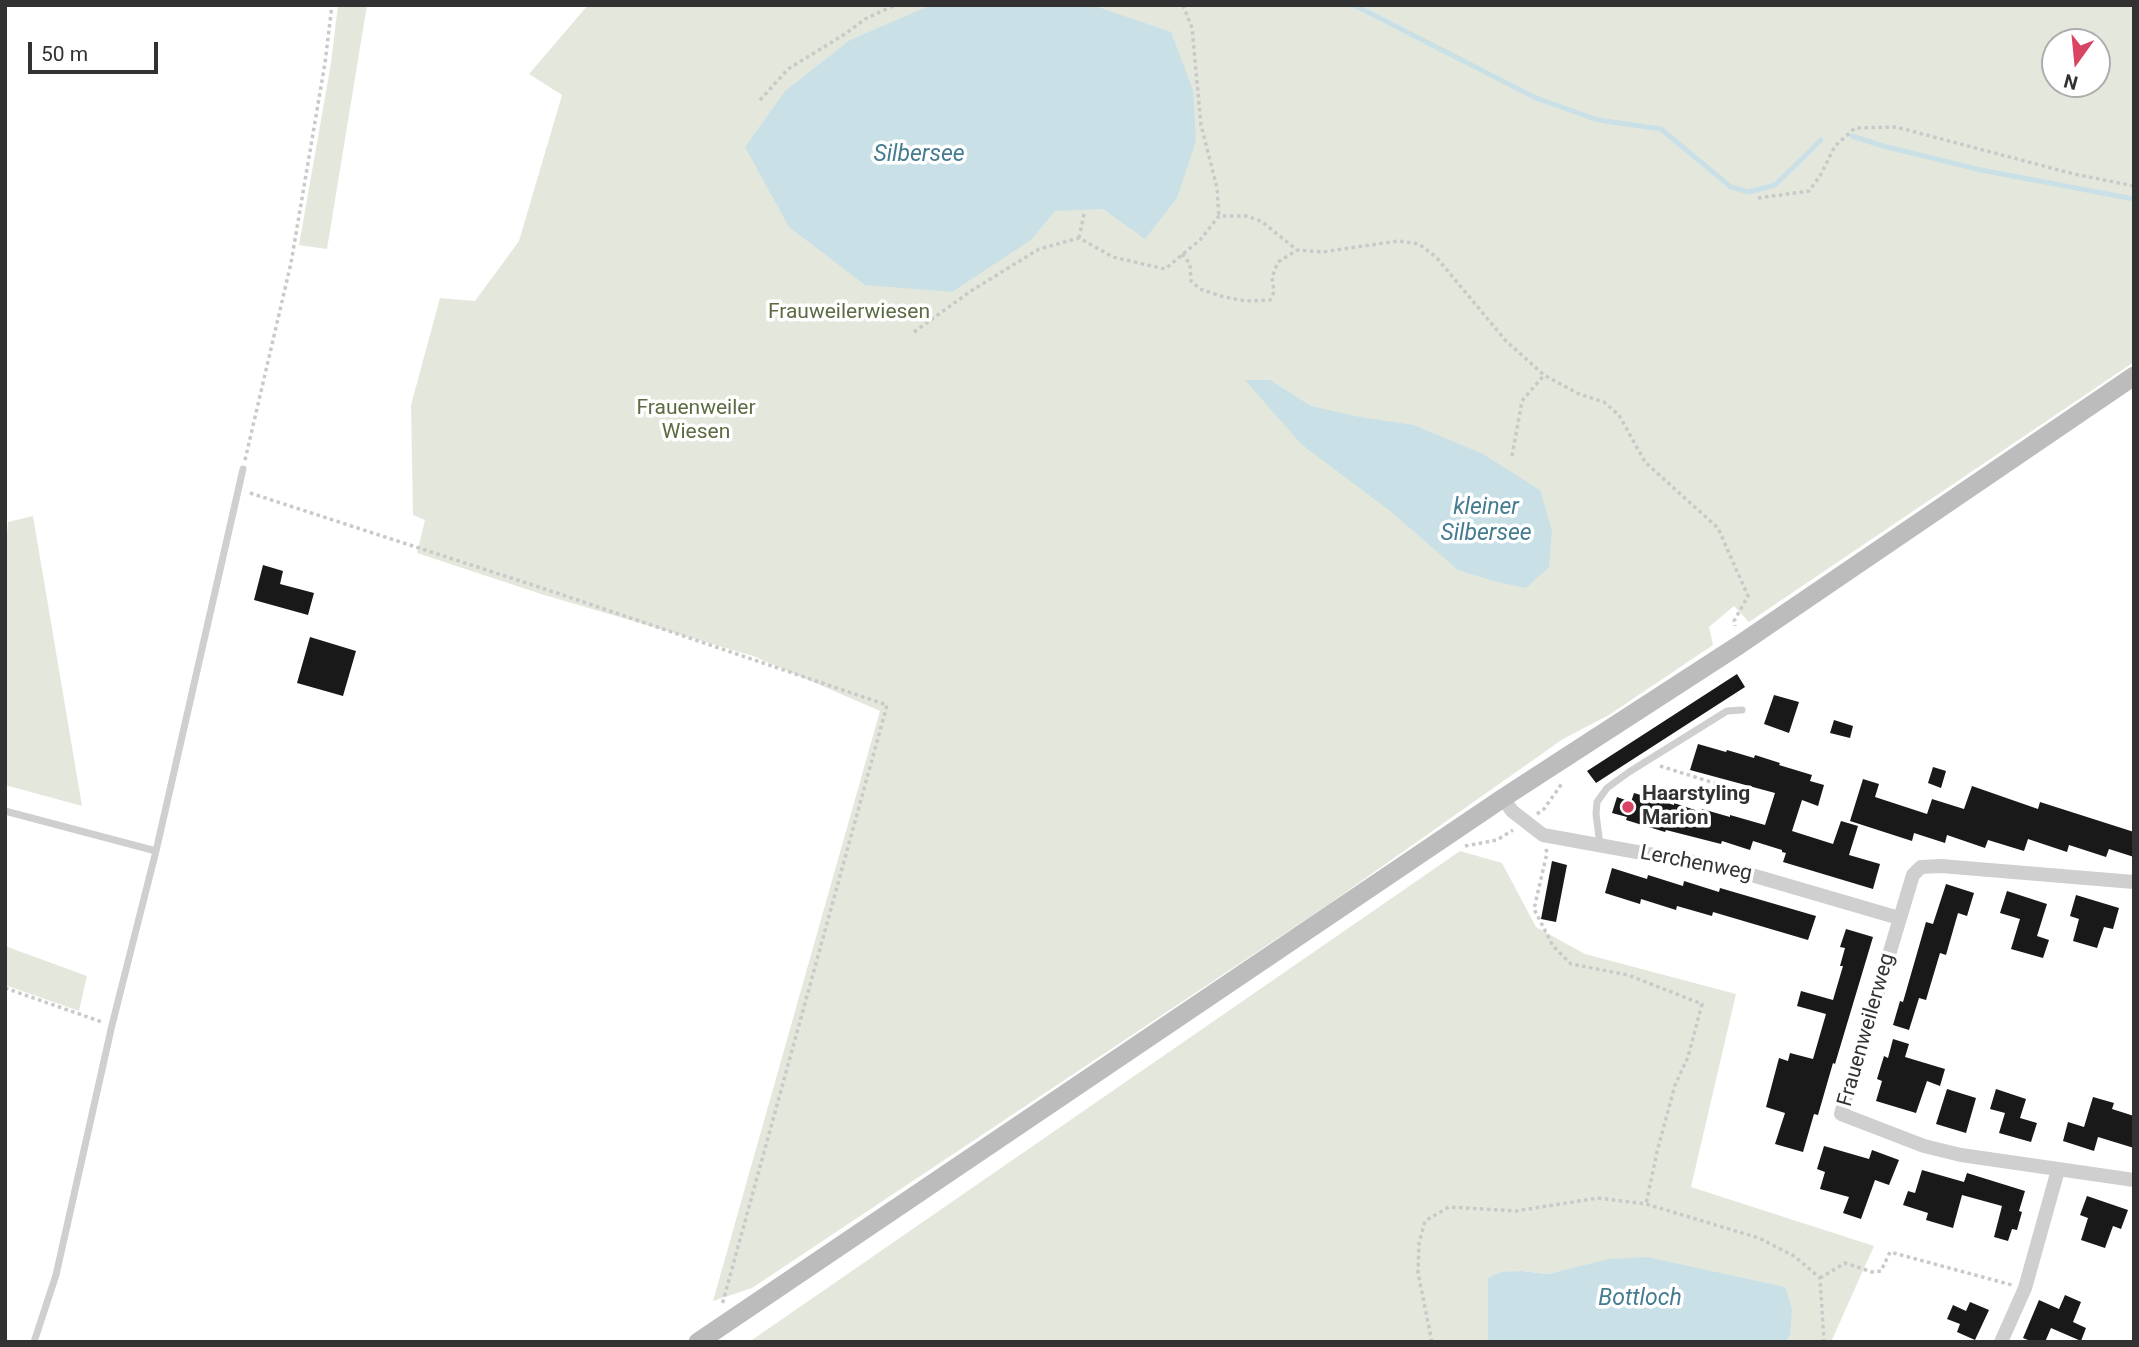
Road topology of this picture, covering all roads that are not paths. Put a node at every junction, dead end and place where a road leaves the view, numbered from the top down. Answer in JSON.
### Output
{"nodes":[{"id":1,"x":2134,"y":376,"type":"edge"},
{"id":2,"x":243,"y":469,"type":"road end"},
{"id":3,"x":1742,"y":710,"type":"dead end"},
{"id":4,"x":1503,"y":798,"type":"junction"},
{"id":5,"x":5,"y":811,"type":"edge"},
{"id":6,"x":1600,"y":845,"type":"junction"},
{"id":7,"x":156,"y":851,"type":"junction"},
{"id":8,"x":2134,"y":882,"type":"edge"},
{"id":9,"x":1899,"y":918,"type":"junction"},
{"id":10,"x":2058,"y":1170,"type":"junction"},
{"id":11,"x":2134,"y":1180,"type":"edge"},
{"id":12,"x":34,"y":1342,"type":"edge"},
{"id":13,"x":698,"y":1342,"type":"edge"},
{"id":14,"x":2001,"y":1342,"type":"edge"}],
"edges":[{"from":1,"to":4,"type":"main road"},
{"from":2,"to":7,"type":"lane"},
{"from":3,"to":6,"type":"lane"},
{"from":4,"to":6,"type":"street","name":"Lerchenweg"},
{"from":4,"to":13,"type":"main road"},
{"from":5,"to":7,"type":"lane"},
{"from":6,"to":9,"type":"street","name":"Lerchenweg"},
{"from":7,"to":12,"type":"lane"},
{"from":8,"to":9,"type":"street","name":"Frauenweilerweg"},
{"from":9,"to":10,"type":"street","name":"Frauenweilerweg"},
{"from":10,"to":11,"type":"street","name":"Frauenweilerweg"},
{"from":10,"to":14,"type":"street"}]}
